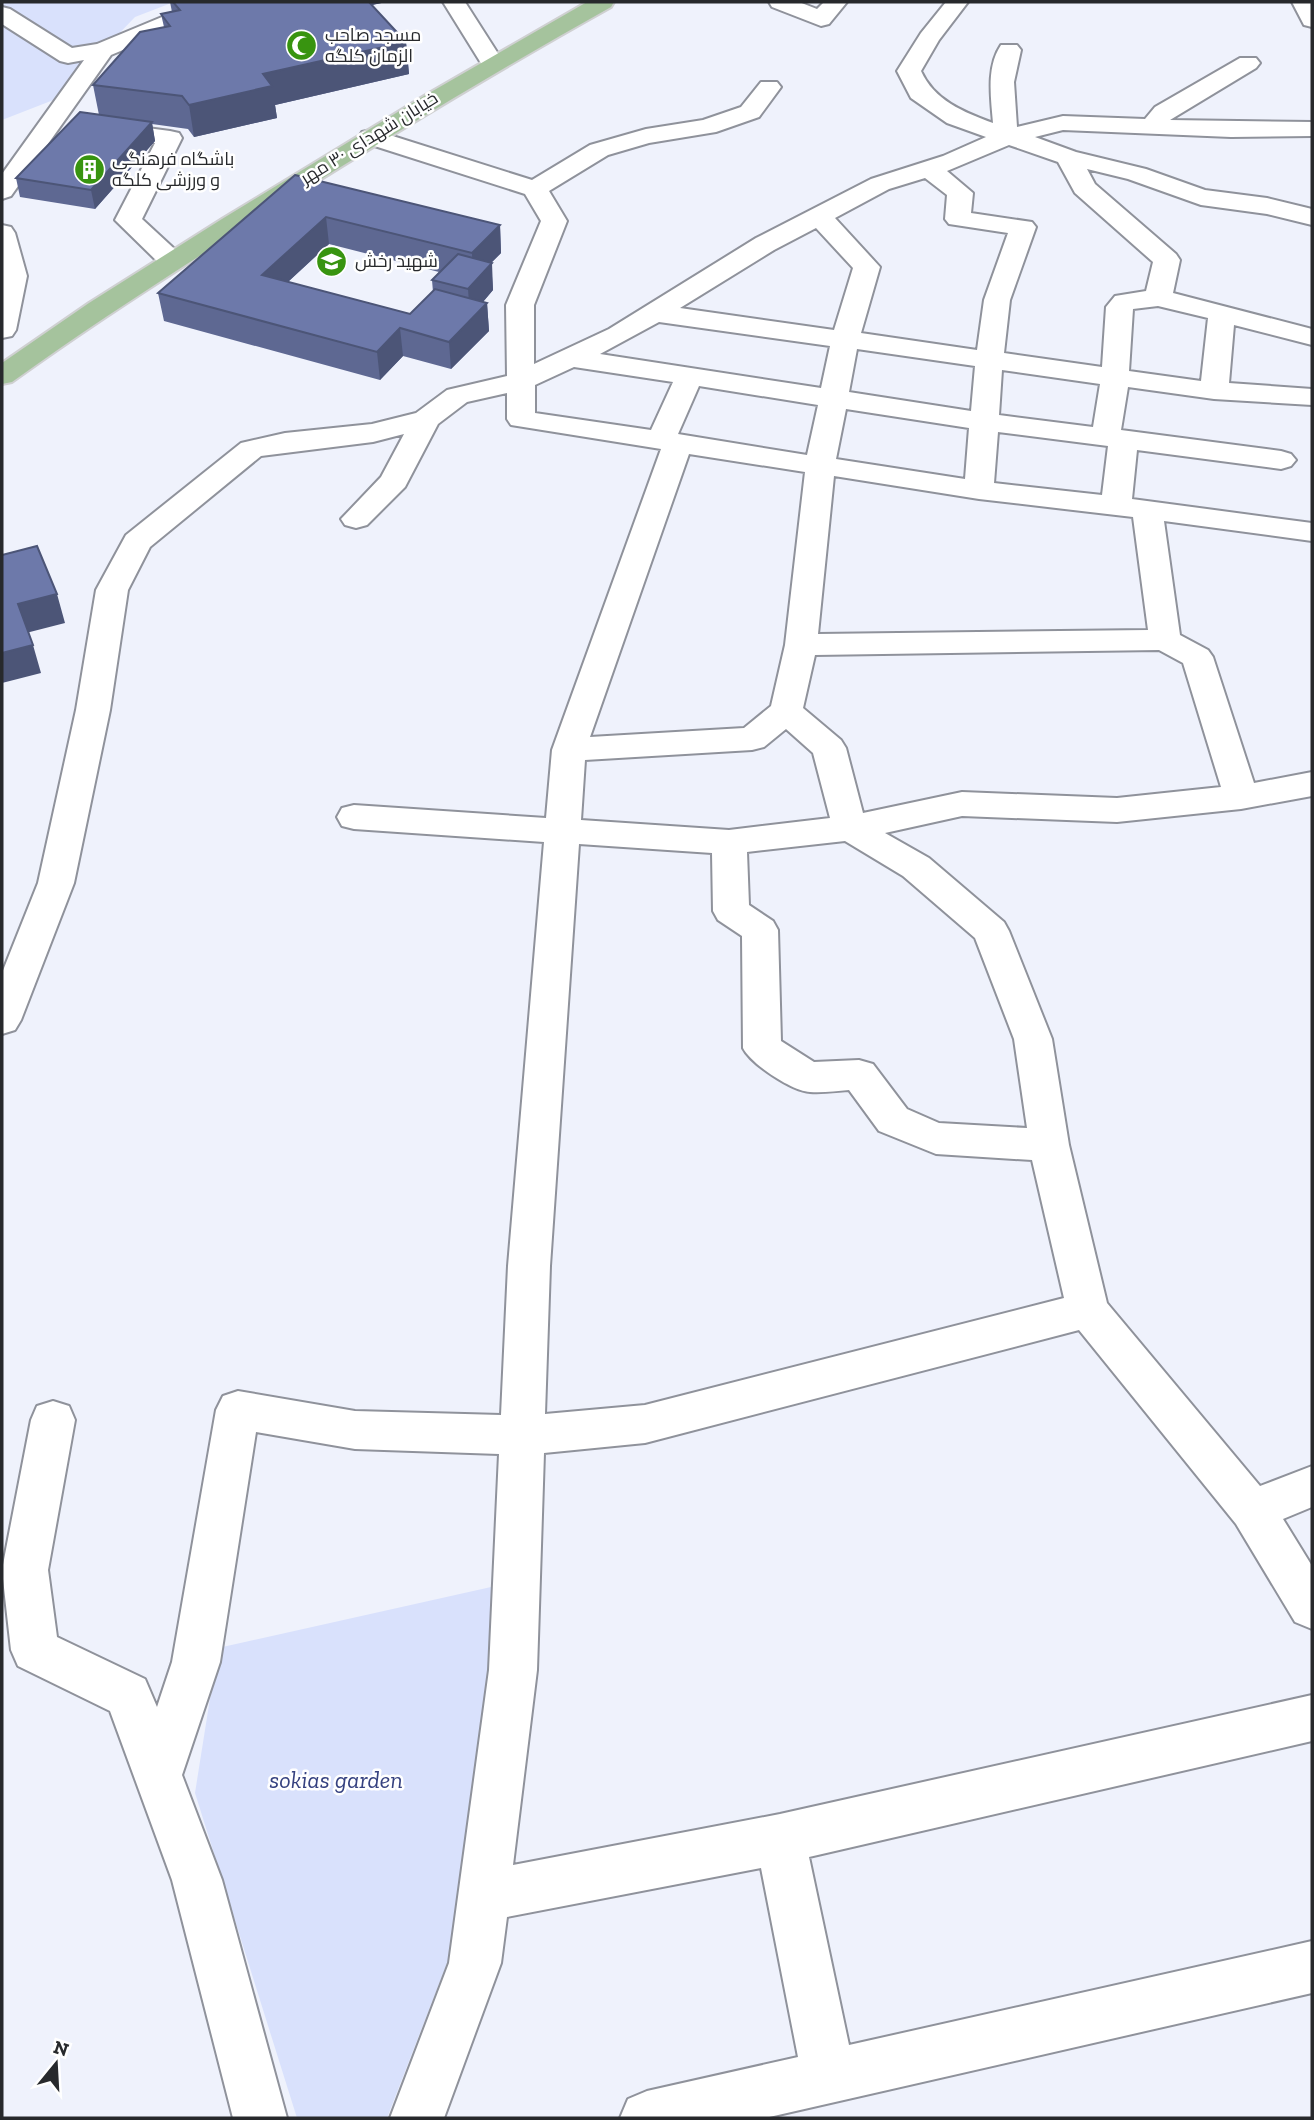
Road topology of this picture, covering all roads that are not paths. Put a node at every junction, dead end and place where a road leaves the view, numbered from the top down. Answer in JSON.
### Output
{"nodes":[{"id":1,"x":217,"y":2,"type":"edge"},
{"id":2,"x":454,"y":2,"type":"edge"},
{"id":3,"x":603,"y":2,"type":"edge"},
{"id":4,"x":780,"y":2,"type":"edge"},
{"id":5,"x":836,"y":2,"type":"edge"},
{"id":6,"x":957,"y":2,"type":"edge"},
{"id":7,"x":1303,"y":2,"type":"edge"},
{"id":8,"x":2,"y":15,"type":"edge"},
{"id":9,"x":1312,"y":20,"type":"edge"},
{"id":10,"x":103,"y":50,"type":"junction"},
{"id":11,"x":1009,"y":50,"type":"dead end"},
{"id":12,"x":492,"y":63,"type":"junction"},
{"id":13,"x":1248,"y":64,"type":"dead end"},
{"id":14,"x":769,"y":88,"type":"dead end"},
{"id":15,"x":54,"y":122,"type":"junction"},
{"id":16,"x":1152,"y":125,"type":"junction"},
{"id":17,"x":1312,"y":129,"type":"edge"},
{"id":18,"x":371,"y":137,"type":"junction"},
{"id":19,"x":1006,"y":137,"type":"junction"},
{"id":20,"x":1068,"y":158,"type":"junction"},
{"id":21,"x":929,"y":169,"type":"junction"},
{"id":22,"x":535,"y":189,"type":"junction"},
{"id":23,"x":2,"y":190,"type":"edge"},
{"id":24,"x":819,"y":216,"type":"junction"},
{"id":25,"x":1312,"y":217,"type":"edge"},
{"id":26,"x":2,"y":233,"type":"edge"},
{"id":27,"x":172,"y":261,"type":"junction"},
{"id":28,"x":1158,"y":298,"type":"junction"},
{"id":29,"x":655,"y":313,"type":"junction"},
{"id":30,"x":1222,"y":313,"type":"junction"},
{"id":31,"x":2,"y":331,"type":"edge"},
{"id":32,"x":1312,"y":337,"type":"edge"},
{"id":33,"x":845,"y":340,"type":"junction"},
{"id":34,"x":570,"y":358,"type":"junction"},
{"id":35,"x":989,"y":360,"type":"junction"},
{"id":36,"x":2,"y":376,"type":"edge"},
{"id":37,"x":1115,"y":377,"type":"junction"},
{"id":38,"x":689,"y":378,"type":"junction"},
{"id":39,"x":522,"y":381,"type":"junction"},
{"id":40,"x":1214,"y":391,"type":"junction"},
{"id":41,"x":834,"y":397,"type":"junction"},
{"id":42,"x":1312,"y":397,"type":"edge"},
{"id":43,"x":426,"y":419,"type":"junction"},
{"id":44,"x":986,"y":422,"type":"junction"},
{"id":45,"x":1115,"y":437,"type":"junction"},
{"id":46,"x":669,"y":442,"type":"junction"},
{"id":47,"x":1282,"y":460,"type":"dead end"},
{"id":48,"x":820,"y":465,"type":"junction"},
{"id":49,"x":979,"y":490,"type":"junction"},
{"id":50,"x":1132,"y":507,"type":"junction"},
{"id":51,"x":356,"y":519,"type":"dead end"},
{"id":52,"x":1312,"y":532,"type":"edge"},
{"id":53,"x":1165,"y":640,"type":"junction"},
{"id":54,"x":801,"y":645,"type":"junction"},
{"id":55,"x":786,"y":711,"type":"junction"},
{"id":56,"x":569,"y":750,"type":"junction"},
{"id":57,"x":1312,"y":784,"type":"edge"},
{"id":58,"x":1241,"y":797,"type":"junction"},
{"id":59,"x":354,"y":817,"type":"dead end"},
{"id":60,"x":850,"y":828,"type":"junction"},
{"id":61,"x":562,"y":831,"type":"junction"},
{"id":62,"x":729,"y":842,"type":"junction"},
{"id":63,"x":2,"y":1020,"type":"edge"},
{"id":64,"x":1049,"y":1145,"type":"junction"},
{"id":65,"x":1088,"y":1310,"type":"junction"},
{"id":66,"x":52,"y":1420,"type":"dead end"},
{"id":67,"x":523,"y":1435,"type":"junction"},
{"id":68,"x":1312,"y":1486,"type":"edge"},
{"id":69,"x":1252,"y":1510,"type":"junction"},
{"id":70,"x":1312,"y":1607,"type":"edge"},
{"id":71,"x":1312,"y":1718,"type":"edge"},
{"id":72,"x":158,"y":1774,"type":"junction"},
{"id":73,"x":780,"y":1839,"type":"junction"},
{"id":74,"x":483,"y":1896,"type":"junction"},
{"id":75,"x":1312,"y":1967,"type":"edge"},
{"id":76,"x":829,"y":2078,"type":"junction"},
{"id":77,"x":260,"y":2118,"type":"edge"},
{"id":78,"x":417,"y":2118,"type":"edge"},
{"id":79,"x":647,"y":2118,"type":"edge"}],
"edges":[{"from":1,"to":10,"type":"street"},
{"from":2,"to":12,"type":"street"},
{"from":3,"to":12,"type":"main road","name":"خیابان شهدای ۳۰ مهر"},
{"from":4,"to":5,"type":"street"},
{"from":6,"to":19,"type":"street"},
{"from":7,"to":9,"type":"street"},
{"from":8,"to":10,"type":"street"},
{"from":10,"to":15,"type":"street"},
{"from":11,"to":19,"type":"street"},
{"from":12,"to":18,"type":"main road","name":"خیابان شهدای ۳۰ مهر"},
{"from":13,"to":16,"type":"street"},
{"from":14,"to":22,"type":"street"},
{"from":15,"to":23,"type":"street"},
{"from":15,"to":27,"type":"street"},
{"from":16,"to":17,"type":"street"},
{"from":16,"to":19,"type":"street"},
{"from":18,"to":22,"type":"street"},
{"from":18,"to":27,"type":"main road","name":"خیابان شهدای ۳۰ مهر"},
{"from":19,"to":20,"type":"street"},
{"from":19,"to":21,"type":"street"},
{"from":20,"to":25,"type":"street"},
{"from":20,"to":28,"type":"street"},
{"from":21,"to":24,"type":"street"},
{"from":21,"to":35,"type":"street"},
{"from":22,"to":39,"type":"street"},
{"from":24,"to":29,"type":"street"},
{"from":24,"to":33,"type":"street"},
{"from":26,"to":31,"type":"street"},
{"from":27,"to":36,"type":"main road","name":"خیابان شهدای ۳۰ مهر"},
{"from":28,"to":30,"type":"street"},
{"from":28,"to":37,"type":"street"},
{"from":29,"to":33,"type":"street"},
{"from":29,"to":34,"type":"street"},
{"from":30,"to":32,"type":"street"},
{"from":30,"to":40,"type":"street"},
{"from":33,"to":35,"type":"street"},
{"from":33,"to":41,"type":"street"},
{"from":34,"to":38,"type":"street"},
{"from":34,"to":39,"type":"street"},
{"from":35,"to":37,"type":"street"},
{"from":35,"to":44,"type":"street"},
{"from":37,"to":40,"type":"street"},
{"from":37,"to":45,"type":"street"},
{"from":38,"to":41,"type":"street"},
{"from":38,"to":46,"type":"street"},
{"from":39,"to":43,"type":"street"},
{"from":39,"to":46,"type":"street"},
{"from":40,"to":42,"type":"street"},
{"from":41,"to":44,"type":"street"},
{"from":41,"to":48,"type":"street"},
{"from":43,"to":51,"type":"street"},
{"from":43,"to":63,"type":"street"},
{"from":44,"to":45,"type":"street"},
{"from":44,"to":49,"type":"street"},
{"from":45,"to":47,"type":"street"},
{"from":45,"to":50,"type":"street"},
{"from":46,"to":48,"type":"street"},
{"from":46,"to":56,"type":"street"},
{"from":48,"to":49,"type":"street"},
{"from":48,"to":54,"type":"street"},
{"from":49,"to":50,"type":"street"},
{"from":50,"to":52,"type":"street"},
{"from":50,"to":53,"type":"street"},
{"from":53,"to":54,"type":"street"},
{"from":53,"to":58,"type":"street"},
{"from":54,"to":55,"type":"street"},
{"from":55,"to":56,"type":"street"},
{"from":55,"to":60,"type":"street"},
{"from":56,"to":61,"type":"street"},
{"from":57,"to":58,"type":"street"},
{"from":58,"to":60,"type":"street"},
{"from":59,"to":61,"type":"street"},
{"from":60,"to":62,"type":"street"},
{"from":60,"to":64,"type":"street"},
{"from":61,"to":62,"type":"street"},
{"from":61,"to":67,"type":"street"},
{"from":62,"to":64,"type":"street"},
{"from":64,"to":65,"type":"street"},
{"from":65,"to":67,"type":"street"},
{"from":65,"to":69,"type":"street"},
{"from":66,"to":72,"type":"street"},
{"from":67,"to":72,"type":"street"},
{"from":67,"to":74,"type":"street"},
{"from":68,"to":69,"type":"street"},
{"from":69,"to":70,"type":"street"},
{"from":71,"to":73,"type":"street"},
{"from":72,"to":77,"type":"street"},
{"from":73,"to":74,"type":"street"},
{"from":73,"to":76,"type":"street"},
{"from":74,"to":78,"type":"street"},
{"from":75,"to":76,"type":"street"},
{"from":76,"to":79,"type":"street"}]}
